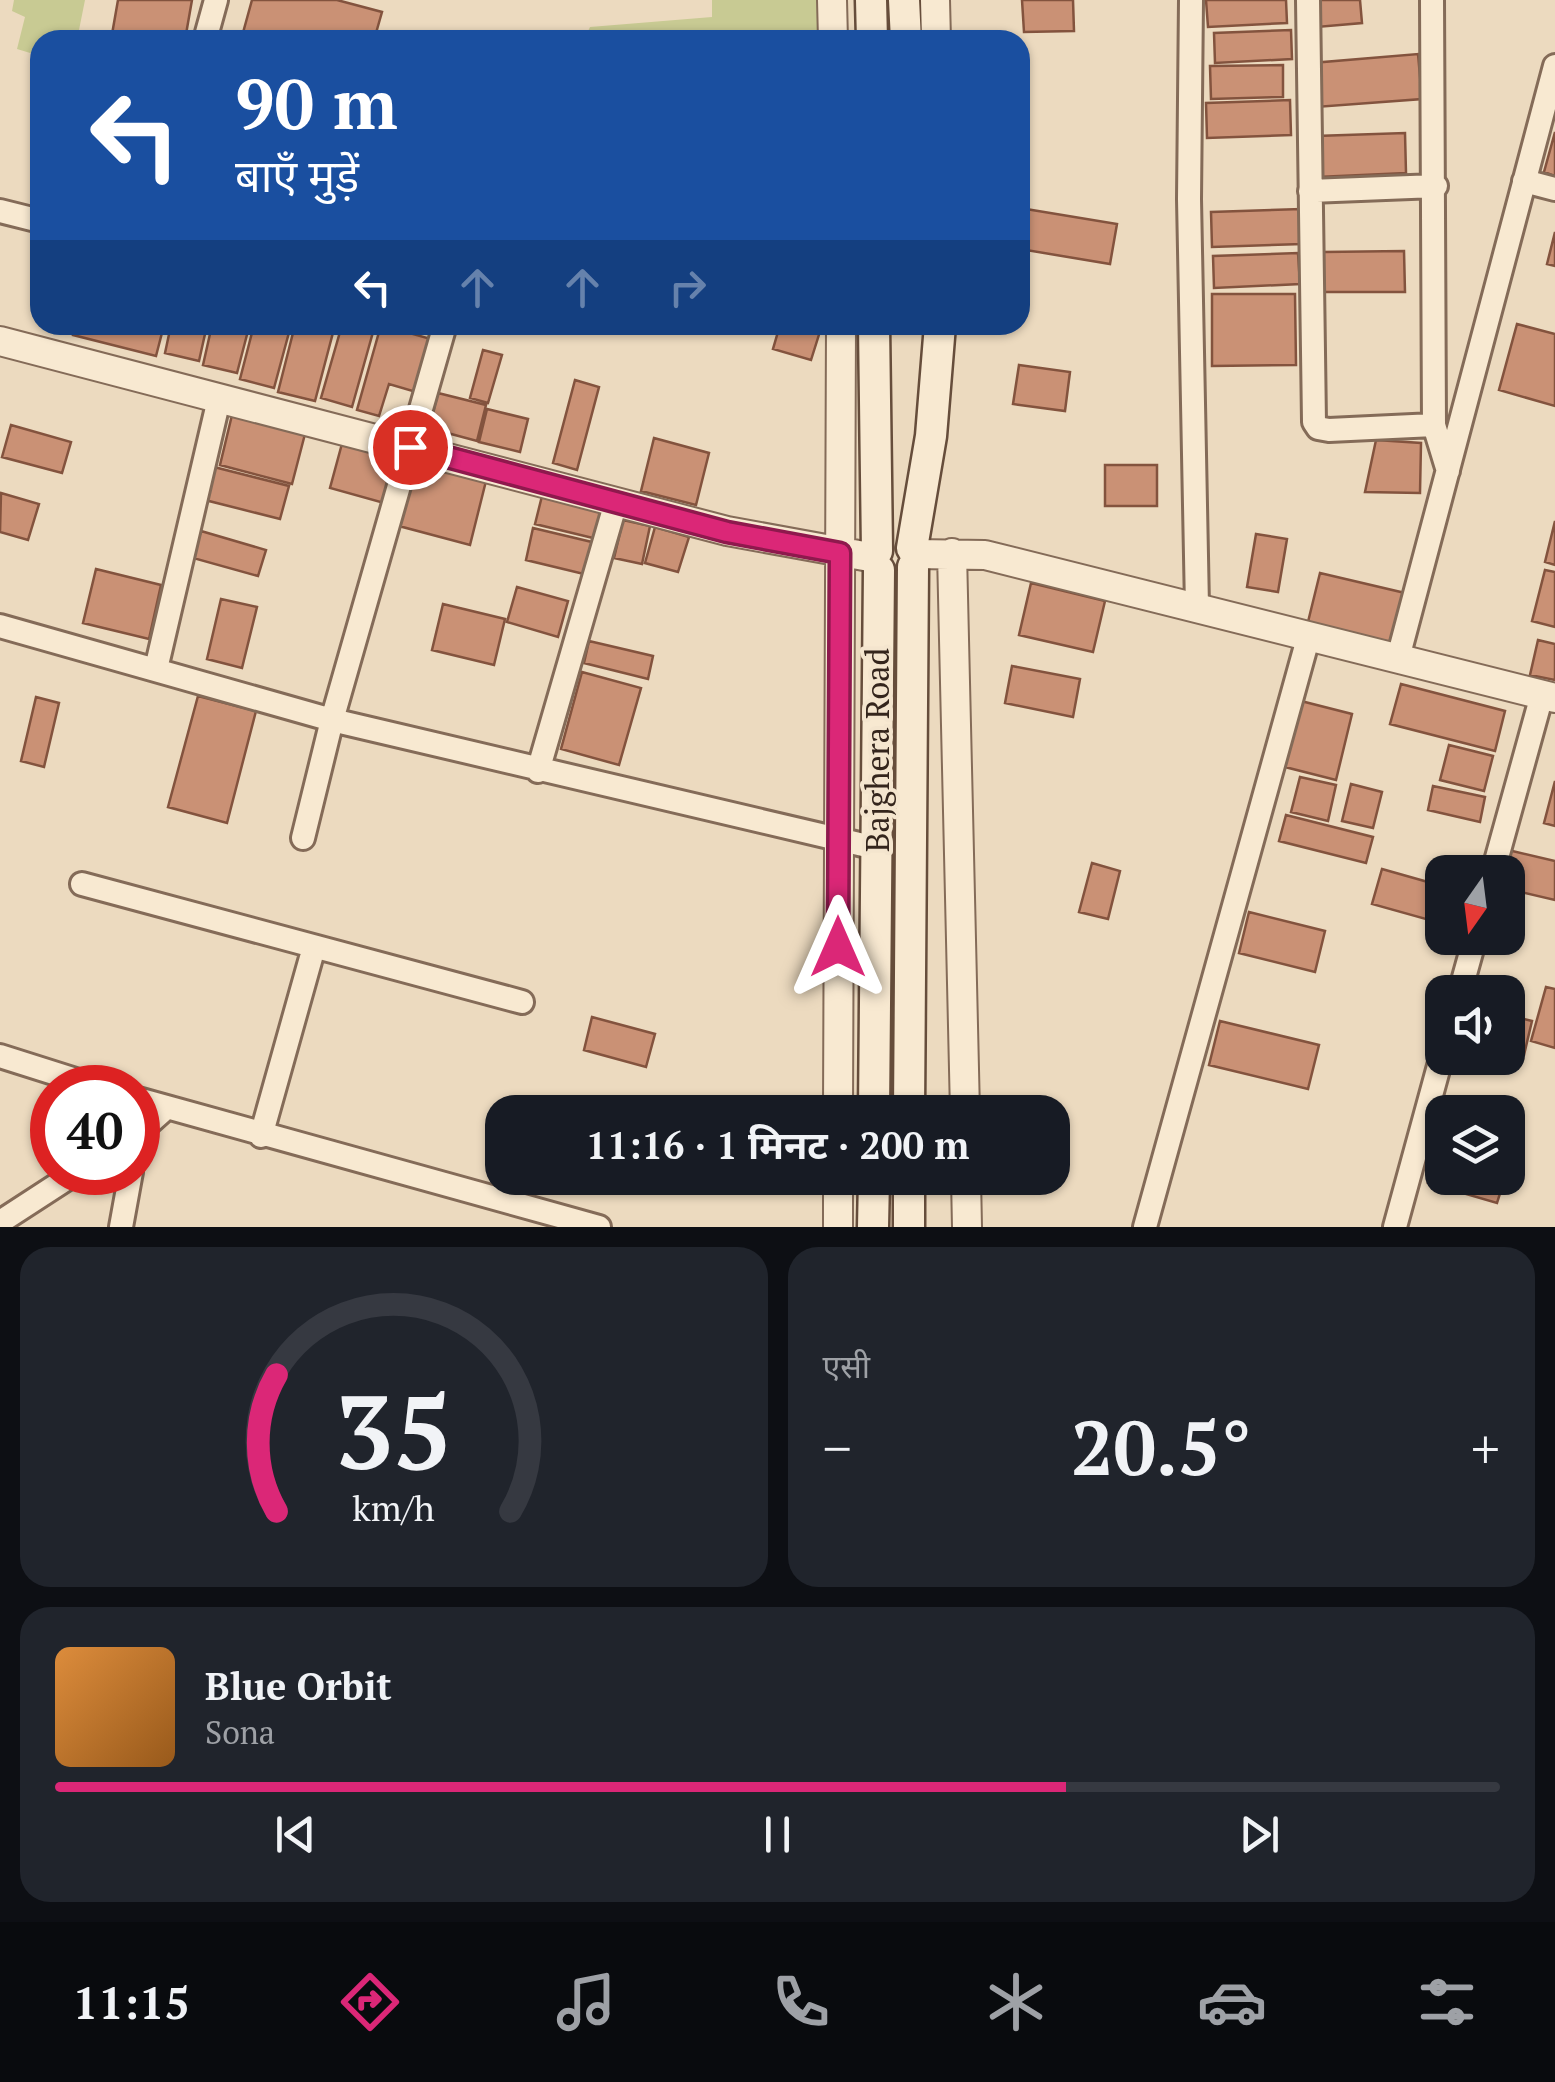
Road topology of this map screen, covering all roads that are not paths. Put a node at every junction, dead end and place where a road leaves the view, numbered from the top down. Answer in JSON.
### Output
{"nodes":[{"id":1,"x":216,"y":0,"type":"edge"},
{"id":2,"x":832,"y":0,"type":"edge"},
{"id":3,"x":871,"y":0,"type":"edge"},
{"id":4,"x":904,"y":0,"type":"edge"},
{"id":5,"x":934,"y":0,"type":"edge"},
{"id":6,"x":1191,"y":0,"type":"edge"},
{"id":7,"x":1308,"y":0,"type":"edge"},
{"id":8,"x":1432,"y":0,"type":"edge"},
{"id":9,"x":208,"y":30,"type":"edge"},
{"id":10,"x":833,"y":30,"type":"edge"},
{"id":11,"x":872,"y":30,"type":"edge"},
{"id":12,"x":906,"y":30,"type":"edge"},
{"id":13,"x":936,"y":30,"type":"edge"},
{"id":14,"x":1555,"y":66,"type":"edge"},
{"id":15,"x":1524,"y":182,"type":"junction"},
{"id":16,"x":1436,"y":186,"type":"junction"},
{"id":17,"x":1555,"y":190,"type":"edge"},
{"id":18,"x":1310,"y":191,"type":"junction"},
{"id":19,"x":0,"y":211,"type":"edge"},
{"id":20,"x":30,"y":218,"type":"edge"},
{"id":21,"x":442,"y":335,"type":"edge"},
{"id":22,"x":841,"y":335,"type":"edge"},
{"id":23,"x":874,"y":335,"type":"edge"},
{"id":24,"x":939,"y":335,"type":"edge"},
{"id":25,"x":0,"y":340,"type":"edge"},
{"id":26,"x":219,"y":399,"type":"junction"},
{"id":27,"x":1434,"y":425,"type":"junction"},
{"id":28,"x":410,"y":447,"type":"junction"},
{"id":29,"x":1448,"y":471,"type":"junction"},
{"id":30,"x":616,"y":502,"type":"junction"},
{"id":31,"x":840,"y":553,"type":"junction"},
{"id":32,"x":952,"y":553,"type":"junction"},
{"id":33,"x":913,"y":556,"type":"junction"},
{"id":34,"x":877,"y":560,"type":"junction"},
{"id":35,"x":1197,"y":607,"type":"junction"},
{"id":36,"x":1,"y":629,"type":"edge"},
{"id":37,"x":1309,"y":635,"type":"junction"},
{"id":38,"x":1398,"y":658,"type":"junction"},
{"id":39,"x":156,"y":668,"type":"junction"},
{"id":40,"x":1548,"y":696,"type":"edge"},
{"id":41,"x":332,"y":720,"type":"junction"},
{"id":42,"x":538,"y":771,"type":"junction"},
{"id":43,"x":303,"y":838,"type":"dead end"},
{"id":44,"x":837,"y":838,"type":"junction"},
{"id":45,"x":876,"y":848,"type":"junction"},
{"id":46,"x":1498,"y":855,"type":"edge"},
{"id":47,"x":82,"y":884,"type":"dead end"},
{"id":48,"x":314,"y":947,"type":"junction"},
{"id":49,"x":522,"y":1002,"type":"dead end"},
{"id":50,"x":0,"y":1056,"type":"edge"},
{"id":51,"x":30,"y":1066,"type":"edge"},
{"id":52,"x":1437,"y":1075,"type":"edge"},
{"id":53,"x":838,"y":1095,"type":"edge"},
{"id":54,"x":874,"y":1095,"type":"edge"},
{"id":55,"x":910,"y":1095,"type":"edge"},
{"id":56,"x":964,"y":1095,"type":"edge"},
{"id":57,"x":160,"y":1106,"type":"edge"},
{"id":58,"x":166,"y":1108,"type":"junction"},
{"id":59,"x":160,"y":1113,"type":"edge"},
{"id":60,"x":261,"y":1136,"type":"junction"},
{"id":61,"x":42,"y":1195,"type":"edge"},
{"id":62,"x":127,"y":1195,"type":"edge"},
{"id":63,"x":838,"y":1195,"type":"edge"},
{"id":64,"x":874,"y":1195,"type":"edge"},
{"id":65,"x":909,"y":1195,"type":"edge"},
{"id":66,"x":966,"y":1195,"type":"edge"},
{"id":67,"x":525,"y":1218,"type":"edge"},
{"id":68,"x":0,"y":1222,"type":"edge"},
{"id":69,"x":121,"y":1227,"type":"edge"},
{"id":70,"x":599,"y":1227,"type":"edge"},
{"id":71,"x":838,"y":1227,"type":"edge"},
{"id":72,"x":873,"y":1227,"type":"edge"},
{"id":73,"x":909,"y":1227,"type":"edge"},
{"id":74,"x":967,"y":1227,"type":"edge"},
{"id":75,"x":1145,"y":1227,"type":"edge"},
{"id":76,"x":1395,"y":1227,"type":"edge"}],
"edges":[{"from":1,"to":9,"type":"street"},
{"from":2,"to":10,"type":"street"},
{"from":3,"to":11,"type":"main road"},
{"from":4,"to":12,"type":"main road"},
{"from":5,"to":13,"type":"street"},
{"from":6,"to":35,"type":"street"},
{"from":7,"to":18,"type":"street"},
{"from":8,"to":16,"type":"street"},
{"from":14,"to":15,"type":"street"},
{"from":15,"to":17,"type":"street"},
{"from":15,"to":29,"type":"street"},
{"from":16,"to":18,"type":"street"},
{"from":16,"to":27,"type":"street"},
{"from":18,"to":27,"type":"street"},
{"from":19,"to":20,"type":"street"},
{"from":21,"to":28,"type":"street"},
{"from":22,"to":31,"type":"street"},
{"from":23,"to":34,"type":"main road","name":"Bajghera Road"},
{"from":24,"to":33,"type":"main road","name":"Bajghera Road"},
{"from":25,"to":26,"type":"street"},
{"from":26,"to":28,"type":"street"},
{"from":26,"to":39,"type":"street"},
{"from":27,"to":29,"type":"street"},
{"from":28,"to":30,"type":"street"},
{"from":28,"to":41,"type":"street"},
{"from":29,"to":38,"type":"street"},
{"from":30,"to":31,"type":"street"},
{"from":30,"to":42,"type":"street"},
{"from":31,"to":34,"type":"street"},
{"from":31,"to":44,"type":"street"},
{"from":32,"to":33,"type":"street"},
{"from":32,"to":35,"type":"street"},
{"from":32,"to":56,"type":"street"},
{"from":33,"to":34,"type":"main road"},
{"from":33,"to":55,"type":"main road","name":"Bajghera Road"},
{"from":34,"to":45,"type":"main road","name":"Bajghera Road"},
{"from":35,"to":37,"type":"street"},
{"from":36,"to":39,"type":"street"},
{"from":37,"to":38,"type":"street"},
{"from":37,"to":75,"type":"street"},
{"from":38,"to":40,"type":"street"},
{"from":39,"to":41,"type":"street"},
{"from":40,"to":46,"type":"street"},
{"from":41,"to":42,"type":"street"},
{"from":41,"to":43,"type":"street"},
{"from":42,"to":44,"type":"street"},
{"from":44,"to":45,"type":"street"},
{"from":44,"to":53,"type":"street"},
{"from":45,"to":54,"type":"main road","name":"Bajghera Road"},
{"from":47,"to":48,"type":"street"},
{"from":48,"to":49,"type":"street"},
{"from":48,"to":60,"type":"street"},
{"from":50,"to":51,"type":"street"},
{"from":52,"to":76,"type":"street"},
{"from":57,"to":58,"type":"street"},
{"from":58,"to":59,"type":"street"},
{"from":58,"to":60,"type":"street"},
{"from":60,"to":67,"type":"street"},
{"from":61,"to":68,"type":"street"},
{"from":62,"to":69,"type":"street"},
{"from":63,"to":71,"type":"street"},
{"from":64,"to":72,"type":"main road"},
{"from":65,"to":73,"type":"main road"},
{"from":66,"to":74,"type":"street"},
{"from":67,"to":70,"type":"street"}]}
